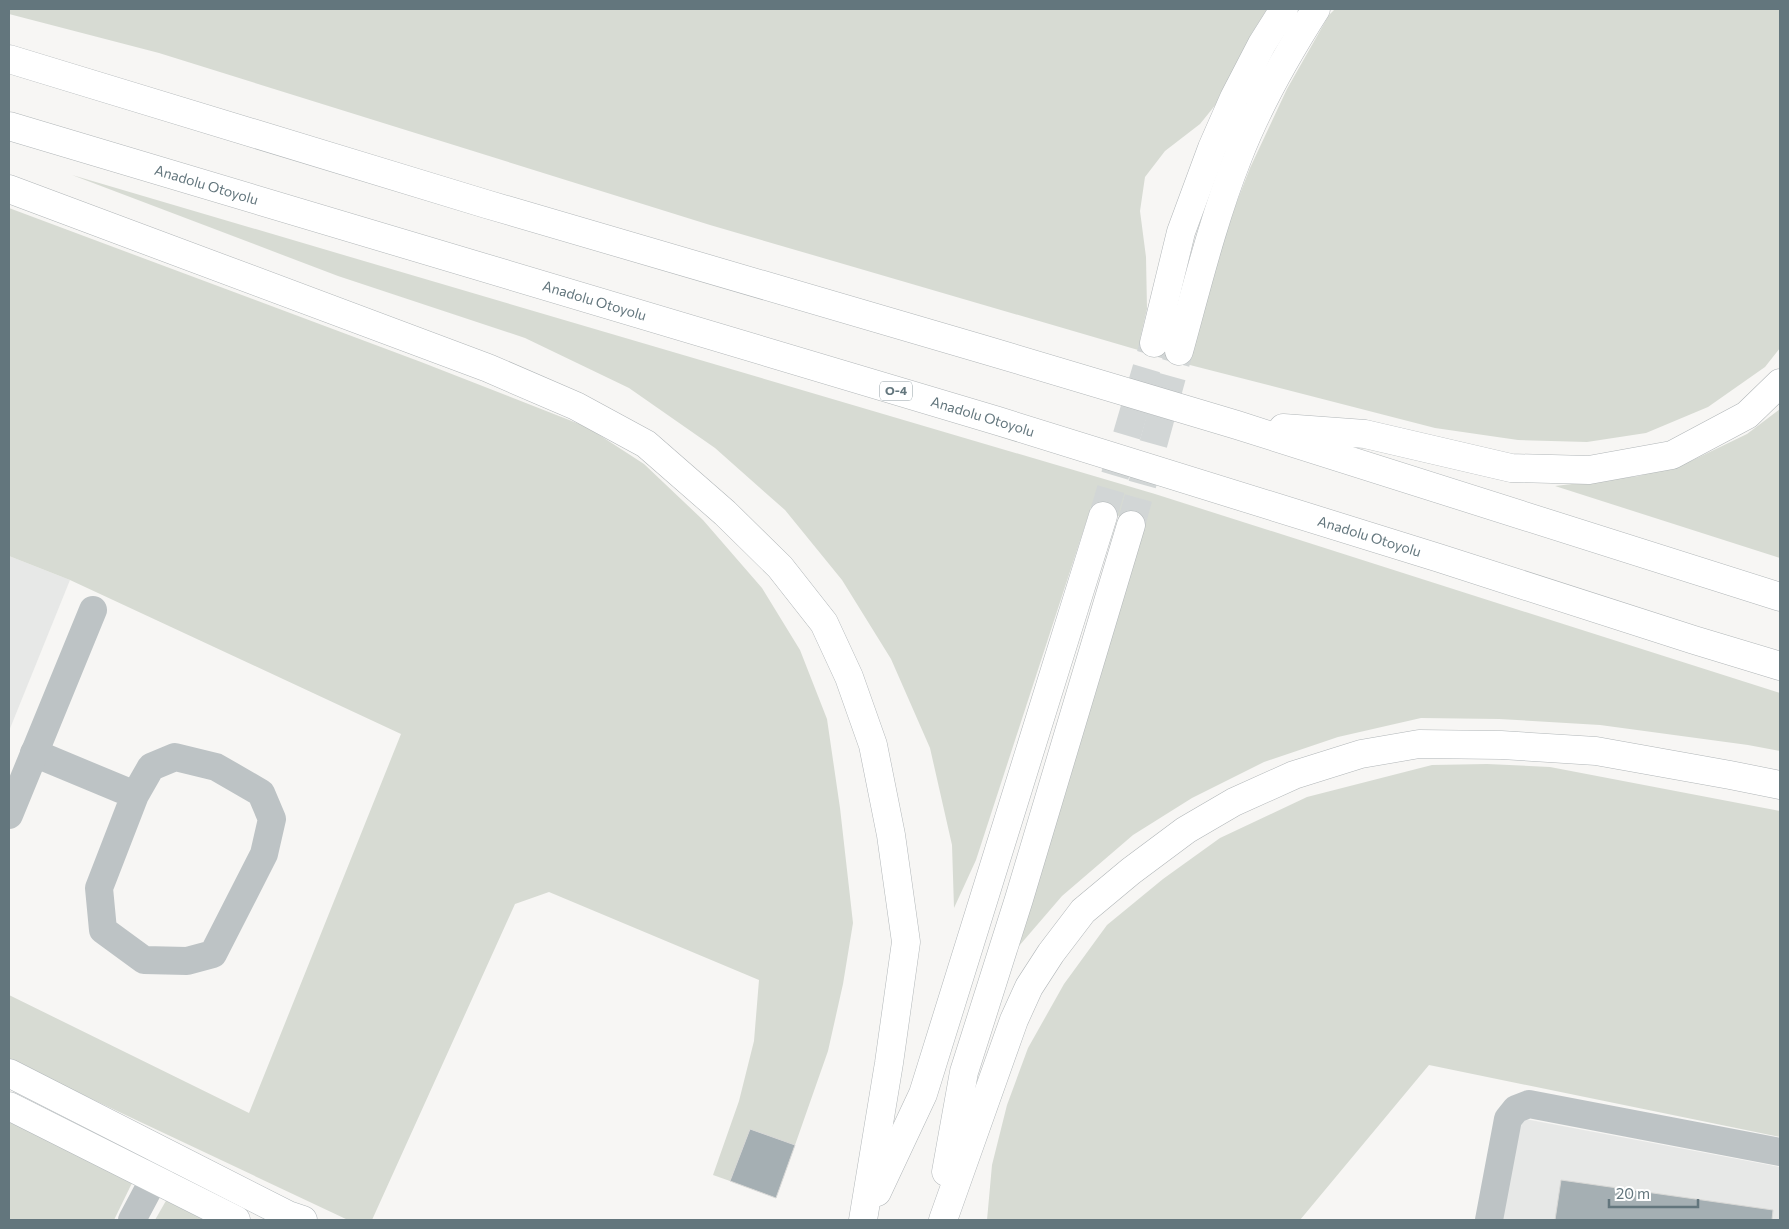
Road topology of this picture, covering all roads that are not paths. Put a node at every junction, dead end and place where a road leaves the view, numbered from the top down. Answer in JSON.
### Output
{"nodes":[{"id":1,"x":1284,"y":9,"type":"edge"},
{"id":2,"x":1316,"y":9,"type":"edge"},
{"id":3,"x":9,"y":59,"type":"edge"},
{"id":4,"x":9,"y":126,"type":"edge"},
{"id":5,"x":9,"y":190,"type":"edge"},
{"id":6,"x":1154,"y":343,"type":"tunnel mouth"},
{"id":7,"x":1179,"y":351,"type":"tunnel mouth"},
{"id":8,"x":1780,"y":383,"type":"edge"},
{"id":9,"x":1237,"y":425,"type":"junction"},
{"id":10,"x":1104,"y":516,"type":"tunnel mouth"},
{"id":11,"x":1131,"y":525,"type":"tunnel mouth"},
{"id":12,"x":1780,"y":596,"type":"edge"},
{"id":13,"x":93,"y":610,"type":"dead end"},
{"id":14,"x":1780,"y":666,"type":"edge"},
{"id":15,"x":34,"y":754,"type":"junction"},
{"id":16,"x":1780,"y":785,"type":"edge"},
{"id":17,"x":135,"y":795,"type":"junction"},
{"id":18,"x":9,"y":815,"type":"edge"},
{"id":19,"x":9,"y":1073,"type":"edge"},
{"id":20,"x":9,"y":1106,"type":"edge"},
{"id":21,"x":1780,"y":1152,"type":"edge"},
{"id":22,"x":167,"y":1154,"type":"junction"},
{"id":23,"x":154,"y":1179,"type":"junction"},
{"id":24,"x":132,"y":1220,"type":"edge"},
{"id":25,"x":236,"y":1220,"type":"edge"},
{"id":26,"x":303,"y":1220,"type":"edge"},
{"id":27,"x":864,"y":1220,"type":"edge"},
{"id":28,"x":937,"y":1220,"type":"edge"},
{"id":29,"x":943,"y":1220,"type":"edge"},
{"id":30,"x":1489,"y":1220,"type":"edge"}],
"edges":[{"from":1,"to":6,"type":"main road"},
{"from":2,"to":7,"type":"main road"},
{"from":3,"to":9,"type":"main road"},
{"from":4,"to":14,"type":"main road","name":"Anadolu Otoyolu","number":"O-4"},
{"from":5,"to":27,"type":"main road"},
{"from":8,"to":9,"type":"main road"},
{"from":9,"to":12,"type":"main road"},
{"from":10,"to":27,"type":"main road"},
{"from":11,"to":28,"type":"main road"},
{"from":13,"to":15,"type":"street"},
{"from":15,"to":17,"type":"street"},
{"from":15,"to":18,"type":"street"},
{"from":16,"to":29,"type":"main road"},
{"from":17,"to":17,"type":"street"},
{"from":19,"to":22,"type":"main road"},
{"from":20,"to":23,"type":"main road"},
{"from":21,"to":30,"type":"street"},
{"from":22,"to":23,"type":"street"},
{"from":22,"to":26,"type":"main road"},
{"from":23,"to":24,"type":"street"},
{"from":23,"to":25,"type":"main road"}]}
